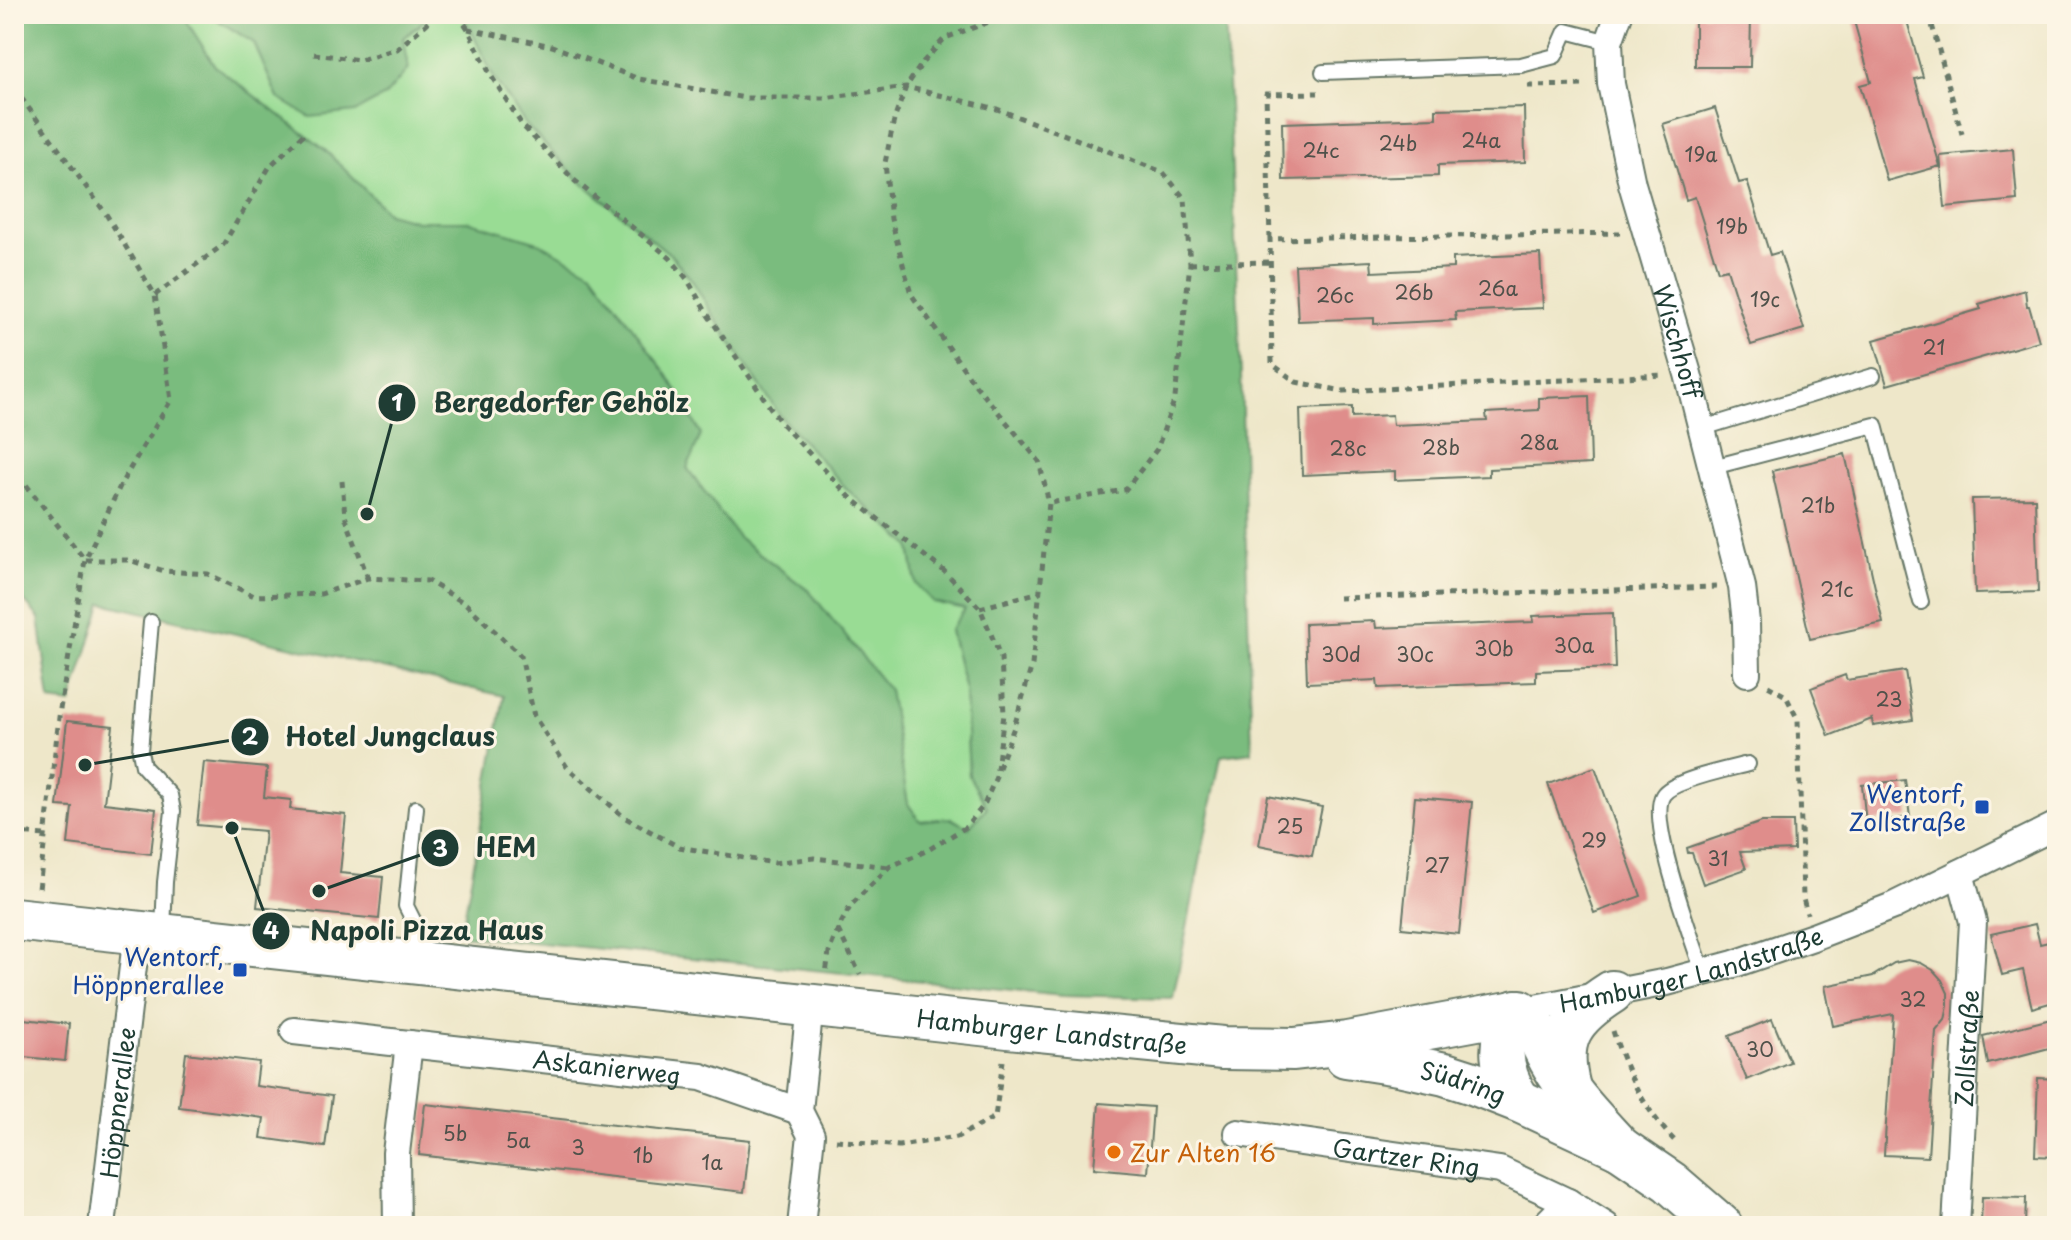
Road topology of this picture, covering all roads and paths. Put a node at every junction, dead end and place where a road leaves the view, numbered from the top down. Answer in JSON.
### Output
{"nodes":[{"id":1,"x":438,"y":14,"type":"edge"},
{"id":2,"x":458,"y":14,"type":"edge"},
{"id":3,"x":1080,"y":14,"type":"edge"},
{"id":4,"x":1619,"y":14,"type":"edge"},
{"id":5,"x":1929,"y":14,"type":"edge"},
{"id":6,"x":468,"y":29,"type":"junction"},
{"id":7,"x":1609,"y":42,"type":"junction"},
{"id":8,"x":314,"y":54,"type":"dead end"},
{"id":9,"x":1323,"y":72,"type":"dead end"},
{"id":10,"x":1611,"y":84,"type":"junction"},
{"id":11,"x":906,"y":87,"type":"junction"},
{"id":12,"x":1517,"y":87,"type":"dead end"},
{"id":13,"x":14,"y":88,"type":"edge"},
{"id":14,"x":1329,"y":92,"type":"dead end"},
{"id":15,"x":306,"y":132,"type":"dead end"},
{"id":16,"x":1962,"y":134,"type":"dead end"},
{"id":17,"x":1647,"y":232,"type":"junction"},
{"id":18,"x":1270,"y":239,"type":"junction"},
{"id":19,"x":1271,"y":262,"type":"junction"},
{"id":20,"x":1190,"y":264,"type":"junction"},
{"id":21,"x":155,"y":295,"type":"junction"},
{"id":22,"x":1688,"y":374,"type":"junction"},
{"id":23,"x":1873,"y":376,"type":"dead end"},
{"id":24,"x":1703,"y":428,"type":"junction"},
{"id":25,"x":14,"y":465,"type":"edge"},
{"id":26,"x":1713,"y":467,"type":"junction"},
{"id":27,"x":342,"y":481,"type":"dead end"},
{"id":28,"x":1049,"y":503,"type":"junction"},
{"id":29,"x":85,"y":560,"type":"junction"},
{"id":30,"x":368,"y":578,"type":"junction"},
{"id":31,"x":1742,"y":587,"type":"junction"},
{"id":32,"x":1040,"y":592,"type":"junction"},
{"id":33,"x":1339,"y":598,"type":"dead end"},
{"id":34,"x":1921,"y":602,"type":"dead end"},
{"id":35,"x":980,"y":608,"type":"junction"},
{"id":36,"x":151,"y":622,"type":"dead end"},
{"id":37,"x":1747,"y":673,"type":"joint"},
{"id":38,"x":1748,"y":764,"type":"dead end"},
{"id":39,"x":996,"y":777,"type":"junction"},
{"id":40,"x":416,"y":808,"type":"dead end"},
{"id":41,"x":2057,"y":825,"type":"edge"},
{"id":42,"x":14,"y":833,"type":"edge"},
{"id":43,"x":46,"y":835,"type":"junction"},
{"id":44,"x":889,"y":867,"type":"junction"},
{"id":45,"x":1960,"y":873,"type":"junction"},
{"id":46,"x":25,"y":920,"type":"edge"},
{"id":47,"x":838,"y":929,"type":"junction"},
{"id":48,"x":150,"y":934,"type":"junction"},
{"id":49,"x":1813,"y":937,"type":"junction"},
{"id":50,"x":412,"y":962,"type":"junction"},
{"id":51,"x":1703,"y":972,"type":"junction"},
{"id":52,"x":860,"y":974,"type":"dead end"},
{"id":53,"x":1612,"y":992,"type":"junction"},
{"id":54,"x":816,"y":1006,"type":"junction"},
{"id":55,"x":1518,"y":1011,"type":"junction"},
{"id":56,"x":1008,"y":1027,"type":"junction"},
{"id":57,"x":294,"y":1031,"type":"dead end"},
{"id":58,"x":409,"y":1044,"type":"junction"},
{"id":59,"x":1294,"y":1049,"type":"junction"},
{"id":60,"x":1570,"y":1093,"type":"junction"},
{"id":61,"x":1519,"y":1101,"type":"junction"},
{"id":62,"x":799,"y":1111,"type":"junction"},
{"id":63,"x":1238,"y":1133,"type":"dead end"},
{"id":64,"x":811,"y":1135,"type":"junction"},
{"id":65,"x":1620,"y":1148,"type":"junction"},
{"id":66,"x":1682,"y":1148,"type":"dead end"},
{"id":67,"x":1568,"y":1202,"type":"junction"},
{"id":68,"x":102,"y":1226,"type":"edge"},
{"id":69,"x":397,"y":1226,"type":"edge"},
{"id":70,"x":801,"y":1226,"type":"edge"},
{"id":71,"x":1544,"y":1226,"type":"edge"},
{"id":72,"x":1606,"y":1226,"type":"edge"},
{"id":73,"x":1721,"y":1226,"type":"edge"},
{"id":74,"x":1956,"y":1226,"type":"edge"}],
"edges":[{"from":1,"to":8,"type":"path"},
{"from":2,"to":6,"type":"path"},
{"from":3,"to":11,"type":"path"},
{"from":4,"to":7,"type":"street","name":"Wischhoff"},
{"from":5,"to":16,"type":"path"},
{"from":6,"to":11,"type":"path"},
{"from":6,"to":35,"type":"path"},
{"from":7,"to":9,"type":"lane"},
{"from":7,"to":10,"type":"street","name":"Wischhoff"},
{"from":10,"to":12,"type":"path"},
{"from":10,"to":17,"type":"street","name":"Wischhoff"},
{"from":11,"to":20,"type":"path"},
{"from":11,"to":28,"type":"path"},
{"from":13,"to":21,"type":"path"},
{"from":14,"to":18,"type":"path"},
{"from":15,"to":21,"type":"path"},
{"from":17,"to":18,"type":"path"},
{"from":17,"to":22,"type":"street","name":"Wischhoff"},
{"from":18,"to":19,"type":"path"},
{"from":19,"to":20,"type":"path"},
{"from":19,"to":22,"type":"path"},
{"from":20,"to":28,"type":"path"},
{"from":21,"to":29,"type":"path"},
{"from":22,"to":24,"type":"street","name":"Wischhoff"},
{"from":23,"to":24,"type":"lane"},
{"from":24,"to":26,"type":"street","name":"Wischhoff"},
{"from":25,"to":29,"type":"path"},
{"from":26,"to":31,"type":"street","name":"Wischhoff"},
{"from":26,"to":34,"type":"lane"},
{"from":27,"to":30,"type":"path"},
{"from":28,"to":32,"type":"path"},
{"from":29,"to":30,"type":"path"},
{"from":29,"to":43,"type":"path"},
{"from":30,"to":44,"type":"path"},
{"from":31,"to":33,"type":"path"},
{"from":31,"to":37,"type":"street","name":"Wischhoff"},
{"from":32,"to":35,"type":"path"},
{"from":32,"to":39,"type":"path"},
{"from":35,"to":39,"type":"path"},
{"from":36,"to":48,"type":"lane"},
{"from":37,"to":49,"type":"path"},
{"from":38,"to":51,"type":"lane"},
{"from":39,"to":44,"type":"path"},
{"from":40,"to":50,"type":"lane"},
{"from":41,"to":45,"type":"street","name":"Hamburger Landstraße"},
{"from":42,"to":43,"type":"path"},
{"from":43,"to":46,"type":"path"},
{"from":44,"to":47,"type":"path"},
{"from":45,"to":49,"type":"street","name":"Hamburger Landstraße"},
{"from":45,"to":74,"type":"street","name":"Zollstraße"},
{"from":46,"to":48,"type":"main road","name":"Hamburger Landstraße"},
{"from":47,"to":52,"type":"path"},
{"from":47,"to":54,"type":"path"},
{"from":48,"to":50,"type":"main road","name":"Hamburger Landstraße"},
{"from":48,"to":68,"type":"street","name":"Höppnerallee"},
{"from":49,"to":51,"type":"street","name":"Hamburger Landstraße"},
{"from":50,"to":54,"type":"main road","name":"Hamburger Landstraße"},
{"from":51,"to":53,"type":"street","name":"Hamburger Landstraße"},
{"from":53,"to":55,"type":"street","name":"Hamburger Landstraße"},
{"from":53,"to":60,"type":"main road"},
{"from":53,"to":66,"type":"path"},
{"from":54,"to":56,"type":"main road","name":"Hamburger Landstraße"},
{"from":54,"to":62,"type":"street"},
{"from":55,"to":59,"type":"main road","name":"Hamburger Landstraße"},
{"from":55,"to":60,"type":"main road","name":"Südring"},
{"from":55,"to":61,"type":"main road"},
{"from":56,"to":59,"type":"main road","name":"Hamburger Landstraße"},
{"from":56,"to":64,"type":"path"},
{"from":57,"to":58,"type":"street","name":"Askanierweg"},
{"from":58,"to":62,"type":"street","name":"Askanierweg"},
{"from":58,"to":69,"type":"street"},
{"from":59,"to":61,"type":"main road","name":"Südring"},
{"from":60,"to":65,"type":"main road","name":"Südring"},
{"from":61,"to":65,"type":"main road","name":"Südring"},
{"from":62,"to":64,"type":"street"},
{"from":63,"to":67,"type":"street","name":"Gartzer Ring"},
{"from":64,"to":70,"type":"street"},
{"from":65,"to":73,"type":"main road","name":"Südring"},
{"from":67,"to":71,"type":"street"},
{"from":67,"to":72,"type":"street","name":"Gartzer Ring"}]}
